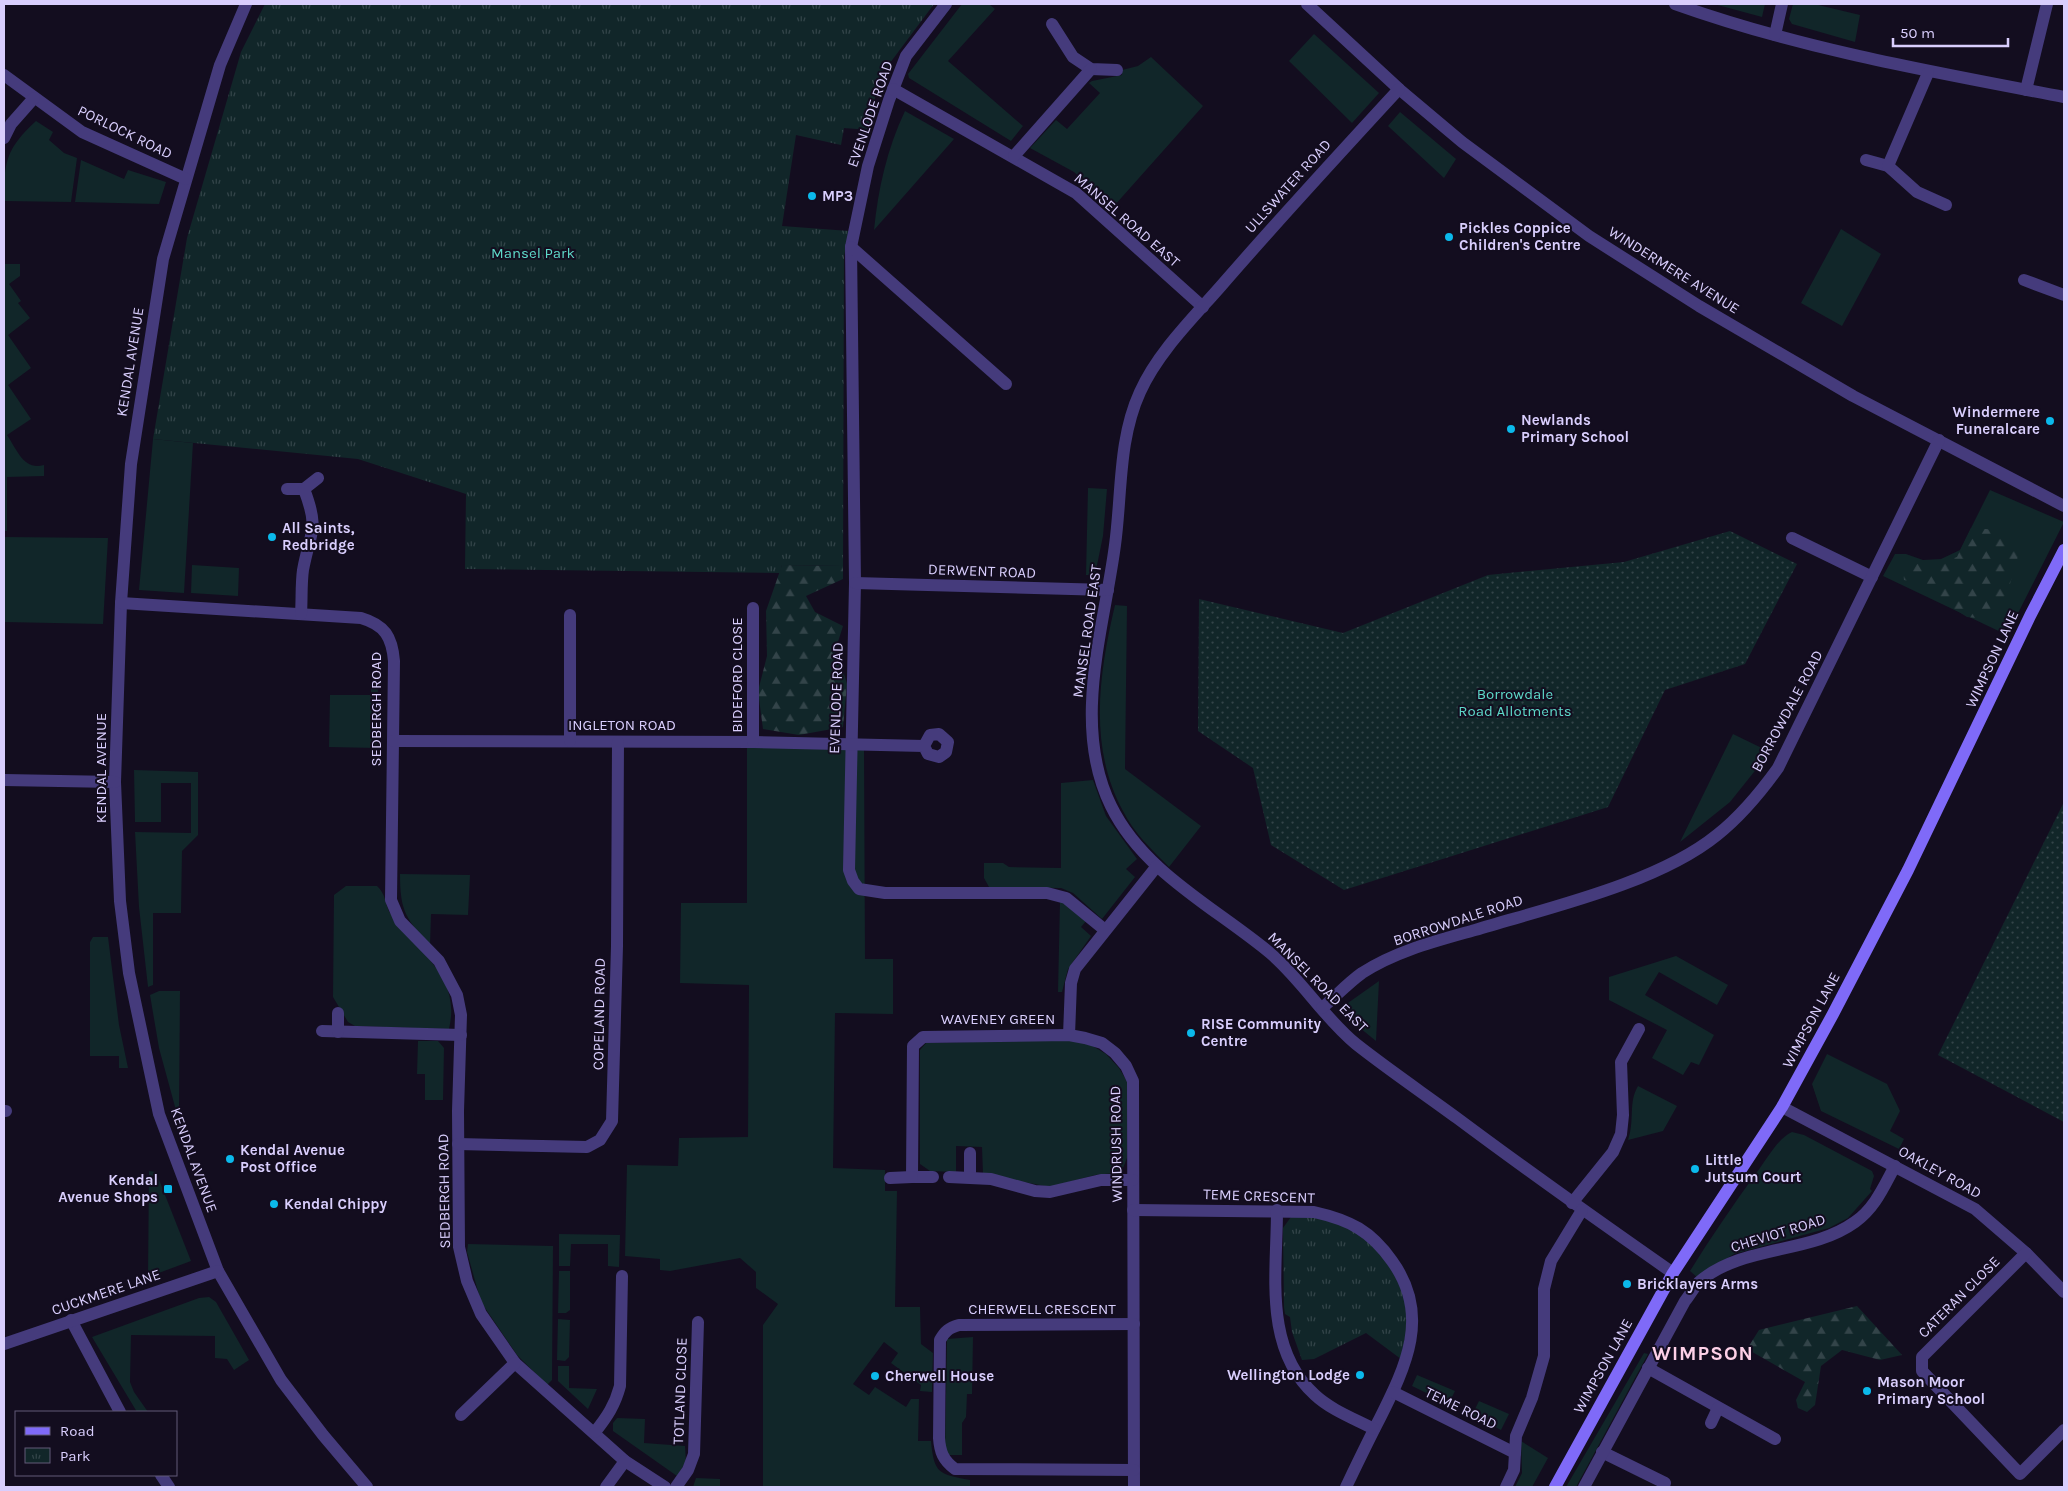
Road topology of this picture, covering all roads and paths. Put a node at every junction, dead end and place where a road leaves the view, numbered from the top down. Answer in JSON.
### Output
{"nodes":[{"id":1,"x":246,"y":4,"type":"edge"},
{"id":2,"x":946,"y":4,"type":"edge"},
{"id":3,"x":1307,"y":4,"type":"edge"},
{"id":4,"x":1675,"y":4,"type":"edge"},
{"id":5,"x":1782,"y":4,"type":"edge"},
{"id":6,"x":2047,"y":4,"type":"edge"},
{"id":7,"x":1052,"y":24,"type":"dead end"},
{"id":8,"x":1775,"y":35,"type":"junction"},
{"id":9,"x":1091,"y":69,"type":"junction"},
{"id":10,"x":1117,"y":70,"type":"dead end"},
{"id":11,"x":1928,"y":73,"type":"junction"},
{"id":12,"x":4,"y":75,"type":"edge"},
{"id":13,"x":893,"y":89,"type":"junction"},
{"id":14,"x":1399,"y":89,"type":"junction"},
{"id":15,"x":2026,"y":90,"type":"junction"},
{"id":16,"x":2064,"y":97,"type":"edge"},
{"id":17,"x":34,"y":98,"type":"junction"},
{"id":18,"x":4,"y":138,"type":"edge"},
{"id":19,"x":1014,"y":156,"type":"junction"},
{"id":20,"x":1866,"y":160,"type":"dead end"},
{"id":21,"x":1888,"y":166,"type":"junction"},
{"id":22,"x":186,"y":179,"type":"junction"},
{"id":23,"x":1946,"y":205,"type":"dead end"},
{"id":24,"x":851,"y":247,"type":"junction"},
{"id":25,"x":2024,"y":280,"type":"dead end"},
{"id":26,"x":2064,"y":296,"type":"edge"},
{"id":27,"x":1202,"y":307,"type":"junction"},
{"id":28,"x":1006,"y":384,"type":"dead end"},
{"id":29,"x":1939,"y":440,"type":"junction"},
{"id":30,"x":318,"y":478,"type":"dead end"},
{"id":31,"x":287,"y":489,"type":"dead end"},
{"id":32,"x":304,"y":489,"type":"junction"},
{"id":33,"x":2064,"y":506,"type":"edge"},
{"id":34,"x":1792,"y":538,"type":"dead end"},
{"id":35,"x":2064,"y":550,"type":"edge"},
{"id":36,"x":1872,"y":578,"type":"junction"},
{"id":37,"x":855,"y":583,"type":"junction"},
{"id":38,"x":1108,"y":590,"type":"junction"},
{"id":39,"x":121,"y":603,"type":"junction"},
{"id":40,"x":753,"y":608,"type":"dead end"},
{"id":41,"x":301,"y":614,"type":"junction"},
{"id":42,"x":570,"y":615,"type":"dead end"},
{"id":43,"x":393,"y":741,"type":"junction"},
{"id":44,"x":570,"y":741,"type":"junction"},
{"id":45,"x":618,"y":742,"type":"junction"},
{"id":46,"x":753,"y":742,"type":"junction"},
{"id":47,"x":851,"y":743,"type":"junction"},
{"id":48,"x":924,"y":746,"type":"dead end"},
{"id":49,"x":4,"y":780,"type":"edge"},
{"id":50,"x":115,"y":782,"type":"junction"},
{"id":51,"x":1157,"y":866,"type":"junction"},
{"id":52,"x":1105,"y":930,"type":"junction"},
{"id":53,"x":1322,"y":1008,"type":"junction"},
{"id":54,"x":338,"y":1013,"type":"dead end"},
{"id":55,"x":1639,"y":1029,"type":"dead end"},
{"id":56,"x":322,"y":1031,"type":"dead end"},
{"id":57,"x":338,"y":1032,"type":"junction"},
{"id":58,"x":460,"y":1035,"type":"junction"},
{"id":59,"x":1069,"y":1035,"type":"junction"},
{"id":60,"x":1782,"y":1107,"type":"junction"},
{"id":61,"x":458,"y":1144,"type":"junction"},
{"id":62,"x":970,"y":1153,"type":"dead end"},
{"id":63,"x":1895,"y":1166,"type":"junction"},
{"id":64,"x":912,"y":1177,"type":"junction"},
{"id":65,"x":933,"y":1177,"type":"dead end"},
{"id":66,"x":949,"y":1177,"type":"dead end"},
{"id":67,"x":970,"y":1177,"type":"junction"},
{"id":68,"x":890,"y":1178,"type":"dead end"},
{"id":69,"x":1134,"y":1180,"type":"junction"},
{"id":70,"x":1577,"y":1207,"type":"junction"},
{"id":71,"x":1134,"y":1210,"type":"junction"},
{"id":72,"x":1277,"y":1210,"type":"junction"},
{"id":73,"x":2026,"y":1252,"type":"junction"},
{"id":74,"x":218,"y":1271,"type":"junction"},
{"id":75,"x":1673,"y":1273,"type":"junction"},
{"id":76,"x":622,"y":1276,"type":"dead end"},
{"id":77,"x":2064,"y":1292,"type":"edge"},
{"id":78,"x":72,"y":1320,"type":"junction"},
{"id":79,"x":698,"y":1322,"type":"dead end"},
{"id":80,"x":1134,"y":1324,"type":"junction"},
{"id":81,"x":4,"y":1344,"type":"edge"},
{"id":82,"x":515,"y":1363,"type":"junction"},
{"id":83,"x":1648,"y":1368,"type":"junction"},
{"id":84,"x":1393,"y":1392,"type":"junction"},
{"id":85,"x":1718,"y":1408,"type":"junction"},
{"id":86,"x":119,"y":1411,"type":"edge"},
{"id":87,"x":461,"y":1415,"type":"dead end"},
{"id":88,"x":1711,"y":1423,"type":"dead end"},
{"id":89,"x":1374,"y":1430,"type":"junction"},
{"id":90,"x":2064,"y":1430,"type":"edge"},
{"id":91,"x":595,"y":1432,"type":"junction"},
{"id":92,"x":1775,"y":1439,"type":"dead end"},
{"id":93,"x":1602,"y":1452,"type":"junction"},
{"id":94,"x":1515,"y":1453,"type":"junction"},
{"id":95,"x":626,"y":1461,"type":"junction"},
{"id":96,"x":1134,"y":1470,"type":"junction"},
{"id":97,"x":161,"y":1476,"type":"edge"},
{"id":98,"x":169,"y":1487,"type":"edge"},
{"id":99,"x":367,"y":1487,"type":"edge"},
{"id":100,"x":606,"y":1487,"type":"edge"},
{"id":101,"x":665,"y":1487,"type":"edge"},
{"id":102,"x":676,"y":1487,"type":"edge"},
{"id":103,"x":1134,"y":1487,"type":"edge"},
{"id":104,"x":1346,"y":1487,"type":"edge"},
{"id":105,"x":1506,"y":1487,"type":"edge"},
{"id":106,"x":1555,"y":1487,"type":"edge"},
{"id":107,"x":1584,"y":1487,"type":"edge"},
{"id":108,"x":1662,"y":1487,"type":"edge"}],
"edges":[{"from":1,"to":22,"type":"street","name":"KENDAL AVENUE"},
{"from":2,"to":13,"type":"street","name":"EVENLODE ROAD"},
{"from":3,"to":14,"type":"street","name":"WINDERMERE AVENUE"},
{"from":4,"to":8,"type":"street"},
{"from":5,"to":8,"type":"street"},
{"from":6,"to":15,"type":"street"},
{"from":7,"to":9,"type":"street"},
{"from":8,"to":11,"type":"street"},
{"from":9,"to":10,"type":"street"},
{"from":9,"to":19,"type":"street"},
{"from":11,"to":15,"type":"street"},
{"from":11,"to":21,"type":"street"},
{"from":12,"to":17,"type":"street","name":"PORLOCK ROAD"},
{"from":13,"to":19,"type":"street","name":"MANSEL ROAD EAST"},
{"from":13,"to":24,"type":"street","name":"EVENLODE ROAD"},
{"from":14,"to":27,"type":"street","name":"ULLSWATER ROAD"},
{"from":14,"to":29,"type":"street","name":"WINDERMERE AVENUE"},
{"from":15,"to":16,"type":"street"},
{"from":17,"to":18,"type":"street"},
{"from":17,"to":22,"type":"street","name":"PORLOCK ROAD"},
{"from":19,"to":27,"type":"street","name":"MANSEL ROAD EAST"},
{"from":20,"to":21,"type":"street"},
{"from":21,"to":23,"type":"street"},
{"from":22,"to":39,"type":"street","name":"KENDAL AVENUE"},
{"from":24,"to":28,"type":"street"},
{"from":24,"to":37,"type":"street","name":"EVENLODE ROAD"},
{"from":25,"to":26,"type":"street"},
{"from":27,"to":38,"type":"street","name":"MANSEL ROAD EAST"},
{"from":29,"to":33,"type":"street","name":"WINDERMERE AVENUE"},
{"from":29,"to":36,"type":"street","name":"BORROWDALE ROAD"},
{"from":30,"to":32,"type":"street"},
{"from":31,"to":32,"type":"street"},
{"from":32,"to":41,"type":"street"},
{"from":34,"to":36,"type":"street"},
{"from":35,"to":60,"type":"street","name":"WIMPSON LANE"},
{"from":36,"to":53,"type":"street","name":"BORROWDALE ROAD"},
{"from":37,"to":38,"type":"street","name":"DERWENT ROAD"},
{"from":37,"to":47,"type":"street","name":"EVENLODE ROAD"},
{"from":38,"to":51,"type":"street","name":"MANSEL ROAD EAST"},
{"from":39,"to":41,"type":"street","name":"SEDBERGH ROAD"},
{"from":39,"to":50,"type":"street","name":"KENDAL AVENUE"},
{"from":40,"to":46,"type":"street","name":"BIDEFORD CLOSE"},
{"from":41,"to":43,"type":"street","name":"SEDBERGH ROAD"},
{"from":42,"to":44,"type":"street"},
{"from":43,"to":44,"type":"street","name":"INGLETON ROAD"},
{"from":43,"to":58,"type":"street","name":"SEDBERGH ROAD"},
{"from":44,"to":45,"type":"street","name":"INGLETON ROAD"},
{"from":45,"to":46,"type":"street","name":"INGLETON ROAD"},
{"from":45,"to":61,"type":"street","name":"COPELAND ROAD"},
{"from":46,"to":47,"type":"street","name":"INGLETON ROAD"},
{"from":47,"to":48,"type":"street","name":"INGLETON ROAD"},
{"from":47,"to":52,"type":"street","name":"EVENLODE ROAD"},
{"from":49,"to":50,"type":"street"},
{"from":50,"to":74,"type":"street","name":"KENDAL AVENUE"},
{"from":51,"to":52,"type":"street"},
{"from":51,"to":53,"type":"street","name":"MANSEL ROAD EAST"},
{"from":52,"to":59,"type":"street"},
{"from":53,"to":70,"type":"street","name":"MANSEL ROAD EAST"},
{"from":54,"to":57,"type":"street"},
{"from":55,"to":70,"type":"street"},
{"from":56,"to":57,"type":"street"},
{"from":57,"to":58,"type":"street"},
{"from":58,"to":61,"type":"street","name":"SEDBERGH ROAD"},
{"from":59,"to":64,"type":"street","name":"WAVENEY GREEN"},
{"from":59,"to":69,"type":"street","name":"WINDRUSH ROAD"},
{"from":60,"to":63,"type":"street","name":"OAKLEY ROAD"},
{"from":60,"to":75,"type":"street","name":"WIMPSON LANE"},
{"from":61,"to":82,"type":"street","name":"SEDBERGH ROAD"},
{"from":62,"to":67,"type":"street"},
{"from":63,"to":73,"type":"street","name":"OAKLEY ROAD"},
{"from":63,"to":83,"type":"street","name":"CHEVIOT ROAD"},
{"from":64,"to":65,"type":"street"},
{"from":64,"to":68,"type":"street"},
{"from":66,"to":67,"type":"street"},
{"from":67,"to":69,"type":"street"},
{"from":69,"to":71,"type":"street","name":"WINDRUSH ROAD"},
{"from":70,"to":75,"type":"street","name":"MANSEL ROAD EAST"},
{"from":70,"to":94,"type":"street"},
{"from":71,"to":72,"type":"street","name":"TEME CRESCENT"},
{"from":71,"to":80,"type":"street","name":"WINDRUSH ROAD"},
{"from":72,"to":84,"type":"street","name":"TEME CRESCENT"},
{"from":72,"to":89,"type":"street"},
{"from":73,"to":77,"type":"street","name":"OAKLEY ROAD"},
{"from":73,"to":90,"type":"street","name":"CATERAN CLOSE"},
{"from":74,"to":78,"type":"street","name":"CUCKMERE LANE"},
{"from":74,"to":99,"type":"street","name":"KENDAL AVENUE"},
{"from":75,"to":106,"type":"street","name":"WIMPSON LANE"},
{"from":76,"to":91,"type":"street"},
{"from":78,"to":81,"type":"street","name":"CUCKMERE LANE"},
{"from":78,"to":86,"type":"street"},
{"from":79,"to":102,"type":"street","name":"TOTLAND CLOSE"},
{"from":80,"to":96,"type":"street","name":"WINDRUSH ROAD"},
{"from":80,"to":96,"type":"street","name":"CHERWELL CRESCENT"},
{"from":82,"to":87,"type":"street"},
{"from":82,"to":91,"type":"street","name":"SEDBERGH ROAD"},
{"from":83,"to":85,"type":"street"},
{"from":83,"to":93,"type":"street","name":"CHEVIOT ROAD"},
{"from":84,"to":89,"type":"street","name":"TEME CRESCENT"},
{"from":84,"to":94,"type":"street","name":"TEME ROAD"},
{"from":85,"to":88,"type":"street"},
{"from":85,"to":92,"type":"street"},
{"from":89,"to":104,"type":"street","name":"TEME CRESCENT"},
{"from":91,"to":95,"type":"street","name":"SEDBERGH ROAD"},
{"from":93,"to":107,"type":"street","name":"CHEVIOT ROAD"},
{"from":93,"to":108,"type":"street"},
{"from":94,"to":105,"type":"street"},
{"from":95,"to":100,"type":"street"},
{"from":95,"to":101,"type":"street","name":"SEDBERGH ROAD"},
{"from":96,"to":103,"type":"street","name":"WINDRUSH ROAD"},
{"from":97,"to":98,"type":"street"}]}
